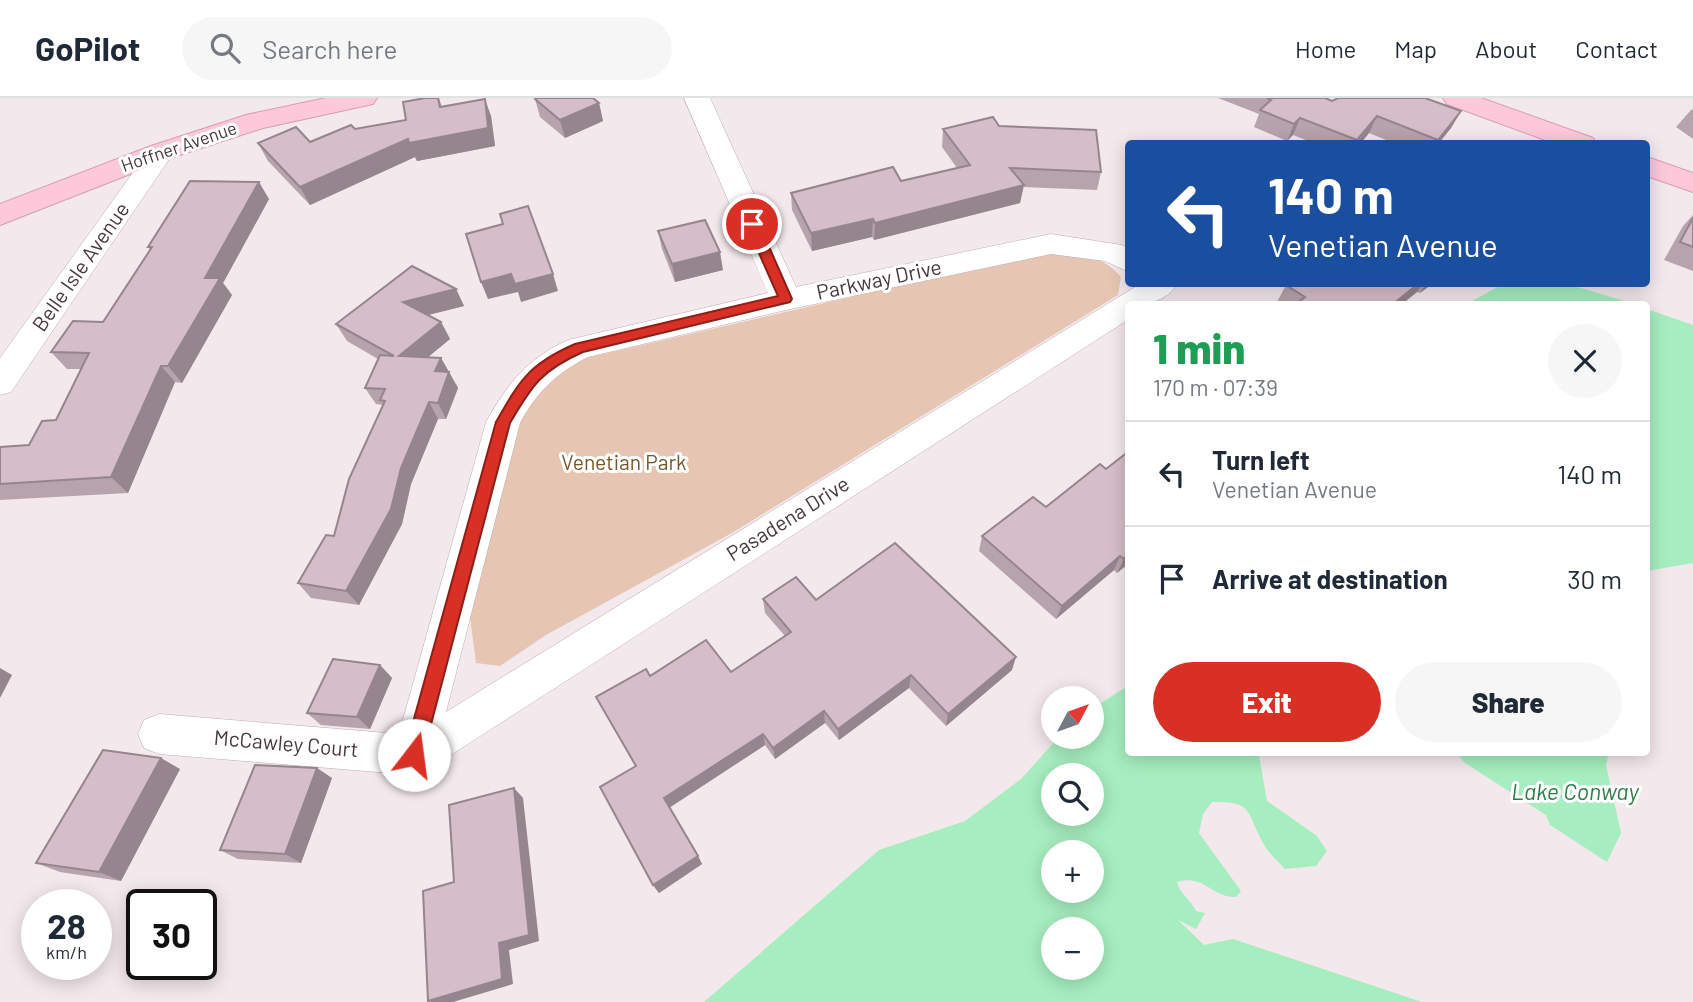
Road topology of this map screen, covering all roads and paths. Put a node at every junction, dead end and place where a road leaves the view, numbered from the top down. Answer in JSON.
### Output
{"nodes":[{"id":1,"x":364,"y":98,"type":"edge"},
{"id":2,"x":697,"y":98,"type":"edge"},
{"id":3,"x":1456,"y":98,"type":"edge"},
{"id":4,"x":1572,"y":140,"type":"edge"},
{"id":5,"x":161,"y":152,"type":"junction"},
{"id":6,"x":1650,"y":167,"type":"edge"},
{"id":7,"x":1693,"y":183,"type":"edge"},
{"id":8,"x":0,"y":215,"type":"edge"},
{"id":9,"x":1125,"y":260,"type":"edge"},
{"id":10,"x":1157,"y":287,"type":"edge"},
{"id":11,"x":786,"y":299,"type":"junction"},
{"id":12,"x":1135,"y":301,"type":"edge"},
{"id":13,"x":1125,"y":307,"type":"edge"},
{"id":14,"x":0,"y":383,"type":"edge"},
{"id":15,"x":159,"y":734,"type":"dead end"},
{"id":16,"x":414,"y":755,"type":"junction"}],
"edges":[{"from":1,"to":5,"type":"main road","name":"Hoffner Avenue"},
{"from":2,"to":11,"type":"street"},
{"from":3,"to":4,"type":"main road"},
{"from":5,"to":8,"type":"main road","name":"Hoffner Avenue"},
{"from":5,"to":14,"type":"street","name":"Belle Isle Avenue"},
{"from":6,"to":7,"type":"main road"},
{"from":9,"to":11,"type":"street","name":"Parkway Drive"},
{"from":10,"to":12,"type":"street","name":"Pasadena Drive"},
{"from":11,"to":16,"type":"street","name":"Parkway Drive"},
{"from":13,"to":16,"type":"street","name":"Pasadena Drive"},
{"from":15,"to":16,"type":"street","name":"McCawley Court"}]}
